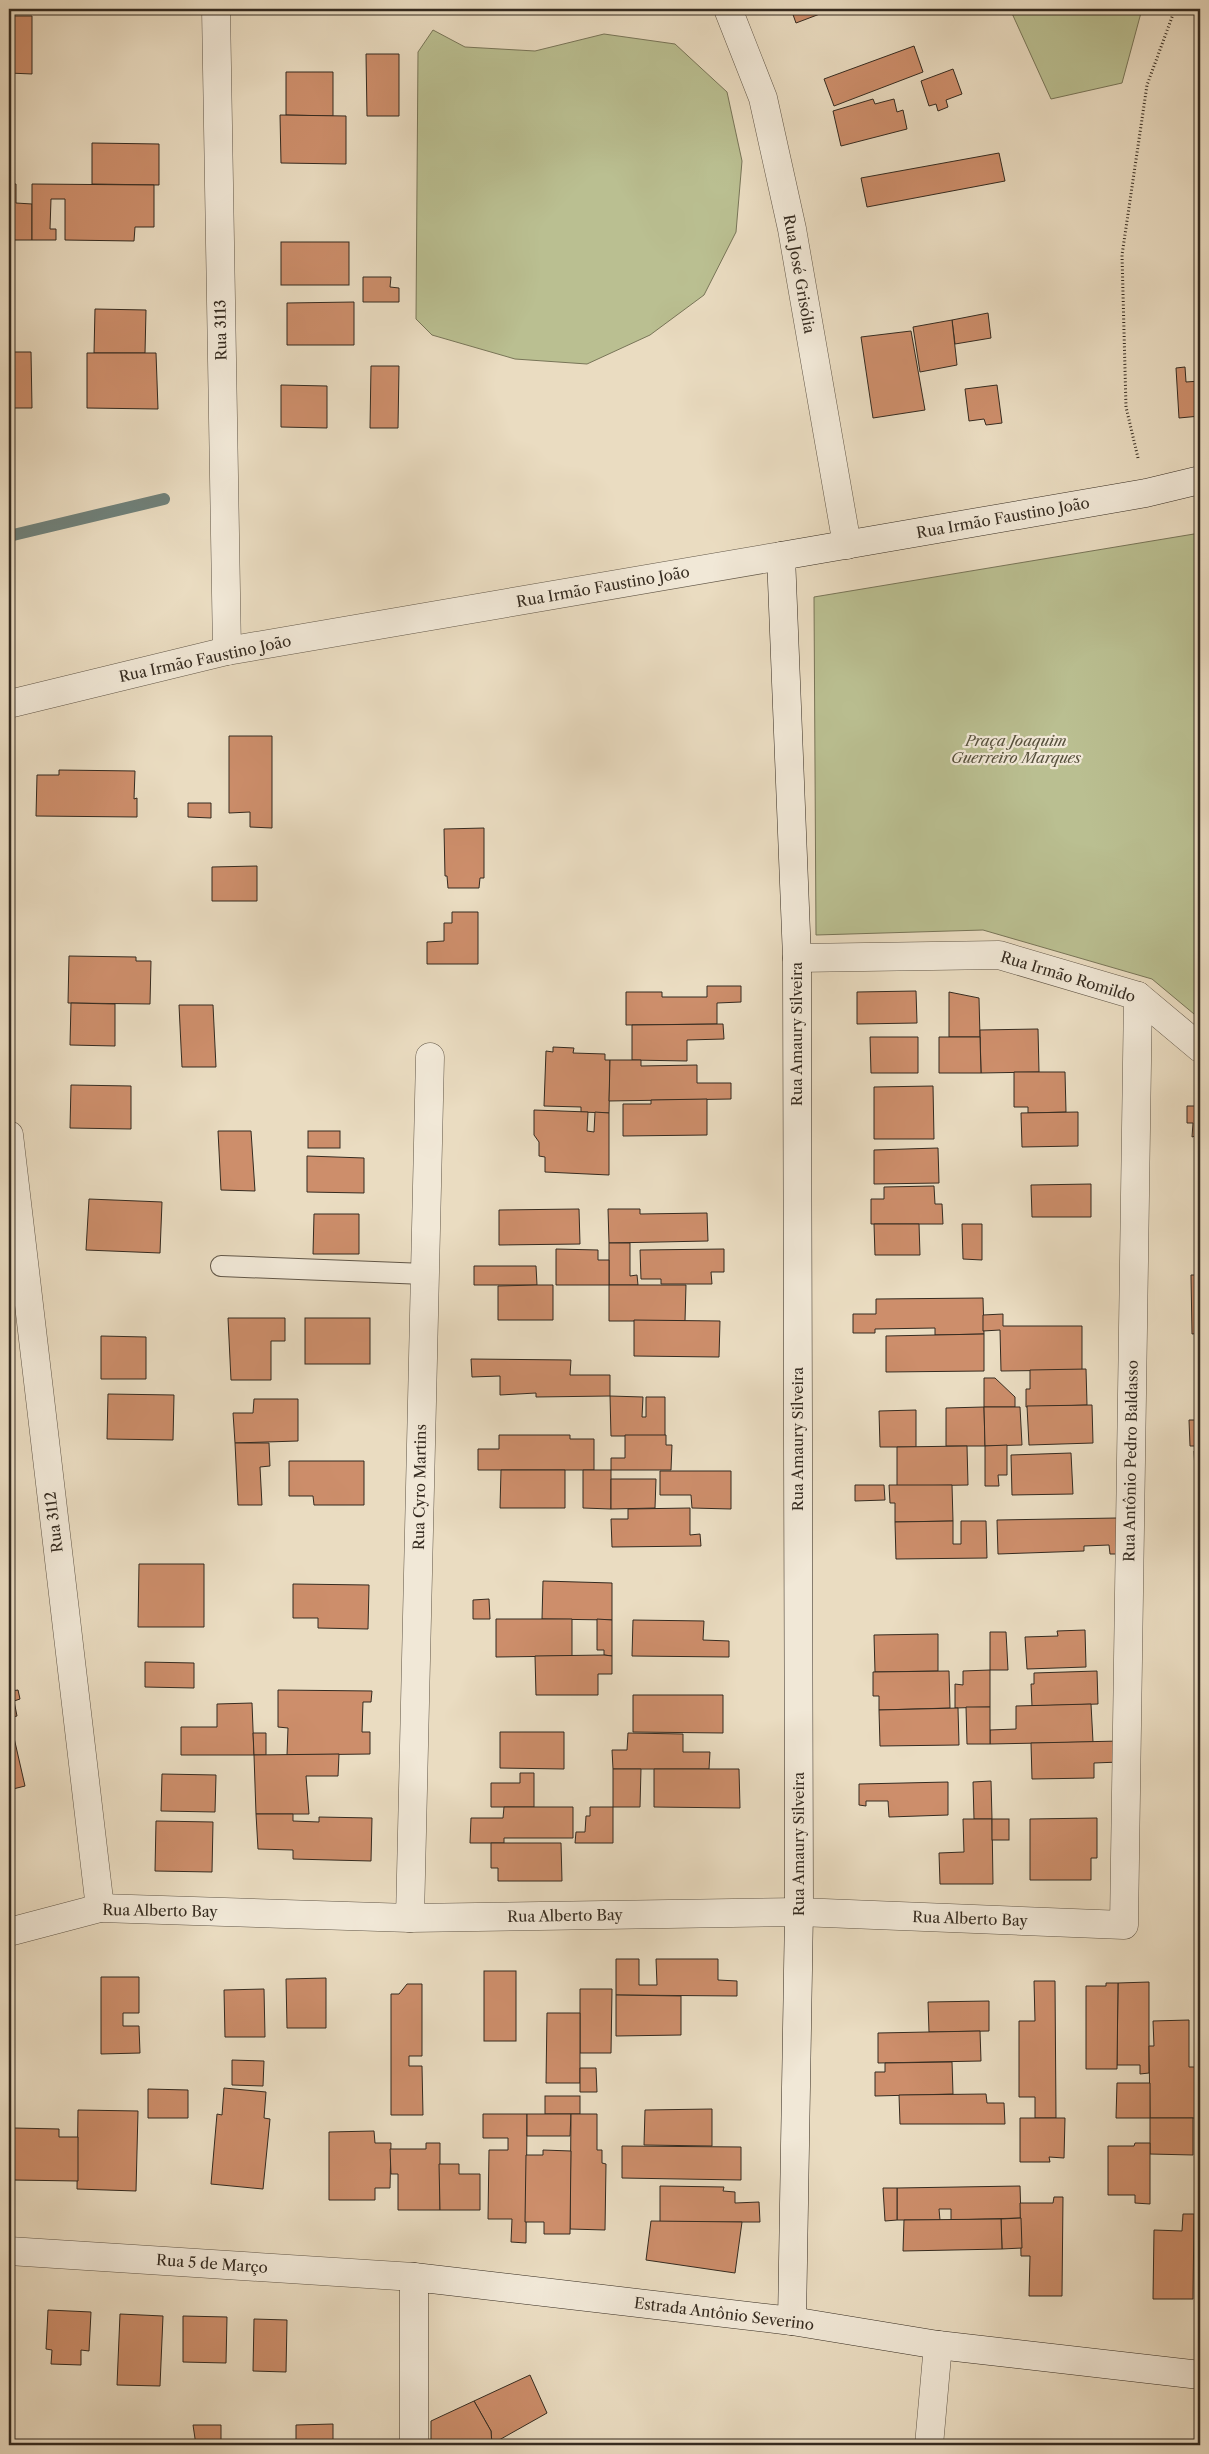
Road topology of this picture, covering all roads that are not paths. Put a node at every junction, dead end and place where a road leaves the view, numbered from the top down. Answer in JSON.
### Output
{"nodes":[{"id":1,"x":216,"y":9,"type":"edge"},
{"id":2,"x":728,"y":9,"type":"edge"},
{"id":3,"x":1200,"y":480,"type":"edge"},
{"id":4,"x":847,"y":545,"type":"junction"},
{"id":5,"x":781,"y":556,"type":"junction"},
{"id":6,"x":227,"y":651,"type":"junction"},
{"id":7,"x":9,"y":704,"type":"edge"},
{"id":8,"x":798,"y":958,"type":"junction"},
{"id":9,"x":1138,"y":996,"type":"junction"},
{"id":10,"x":1200,"y":1048,"type":"edge"},
{"id":11,"x":430,"y":1057,"type":"dead end"},
{"id":12,"x":9,"y":1135,"type":"edge"},
{"id":13,"x":221,"y":1266,"type":"dead end"},
{"id":14,"x":425,"y":1274,"type":"junction"},
{"id":15,"x":100,"y":1908,"type":"junction"},
{"id":16,"x":799,"y":1912,"type":"junction"},
{"id":17,"x":410,"y":1918,"type":"junction"},
{"id":18,"x":1124,"y":1925,"type":"joint"},
{"id":19,"x":9,"y":1932,"type":"edge"},
{"id":20,"x":9,"y":2251,"type":"edge"},
{"id":21,"x":414,"y":2278,"type":"junction"},
{"id":22,"x":792,"y":2321,"type":"junction"},
{"id":23,"x":938,"y":2345,"type":"junction"},
{"id":24,"x":1200,"y":2375,"type":"edge"},
{"id":25,"x":414,"y":2445,"type":"edge"},
{"id":26,"x":929,"y":2445,"type":"edge"}],
"edges":[{"from":1,"to":6,"type":"street","name":"Rua 3113"},
{"from":2,"to":4,"type":"street","name":"Rua José Grisólia"},
{"from":3,"to":4,"type":"street","name":"Rua Irmão Faustino João"},
{"from":4,"to":5,"type":"street","name":"Rua Irmão Faustino João"},
{"from":5,"to":6,"type":"street","name":"Rua Irmão Faustino João"},
{"from":5,"to":8,"type":"street","name":"Rua Amaury Silveira"},
{"from":6,"to":7,"type":"street","name":"Rua Irmão Faustino João"},
{"from":8,"to":9,"type":"street","name":"Rua Irmão Romildo"},
{"from":8,"to":16,"type":"street","name":"Rua Amaury Silveira"},
{"from":9,"to":10,"type":"street","name":"Rua Irmão Romildo"},
{"from":9,"to":18,"type":"street","name":"Rua Antônio Pedro Baldasso"},
{"from":11,"to":14,"type":"street","name":"Rua Cyro Martins"},
{"from":12,"to":15,"type":"street","name":"Rua 3112"},
{"from":13,"to":14,"type":"lane"},
{"from":14,"to":17,"type":"street","name":"Rua Cyro Martins"},
{"from":15,"to":17,"type":"street","name":"Rua Alberto Bay"},
{"from":15,"to":19,"type":"street","name":"Rua Alberto Bay"},
{"from":16,"to":17,"type":"street","name":"Rua Alberto Bay"},
{"from":16,"to":18,"type":"street","name":"Rua Alberto Bay"},
{"from":16,"to":22,"type":"street","name":"Rua Amaury Silveira"},
{"from":20,"to":21,"type":"street","name":"Rua 5 de Março"},
{"from":21,"to":22,"type":"street","name":"Estrada Antônio Severino"},
{"from":21,"to":25,"type":"street"},
{"from":22,"to":23,"type":"street","name":"Estrada Antônio Severino"},
{"from":23,"to":24,"type":"street","name":"Estrada Antônio Severino"},
{"from":23,"to":26,"type":"street"}]}
